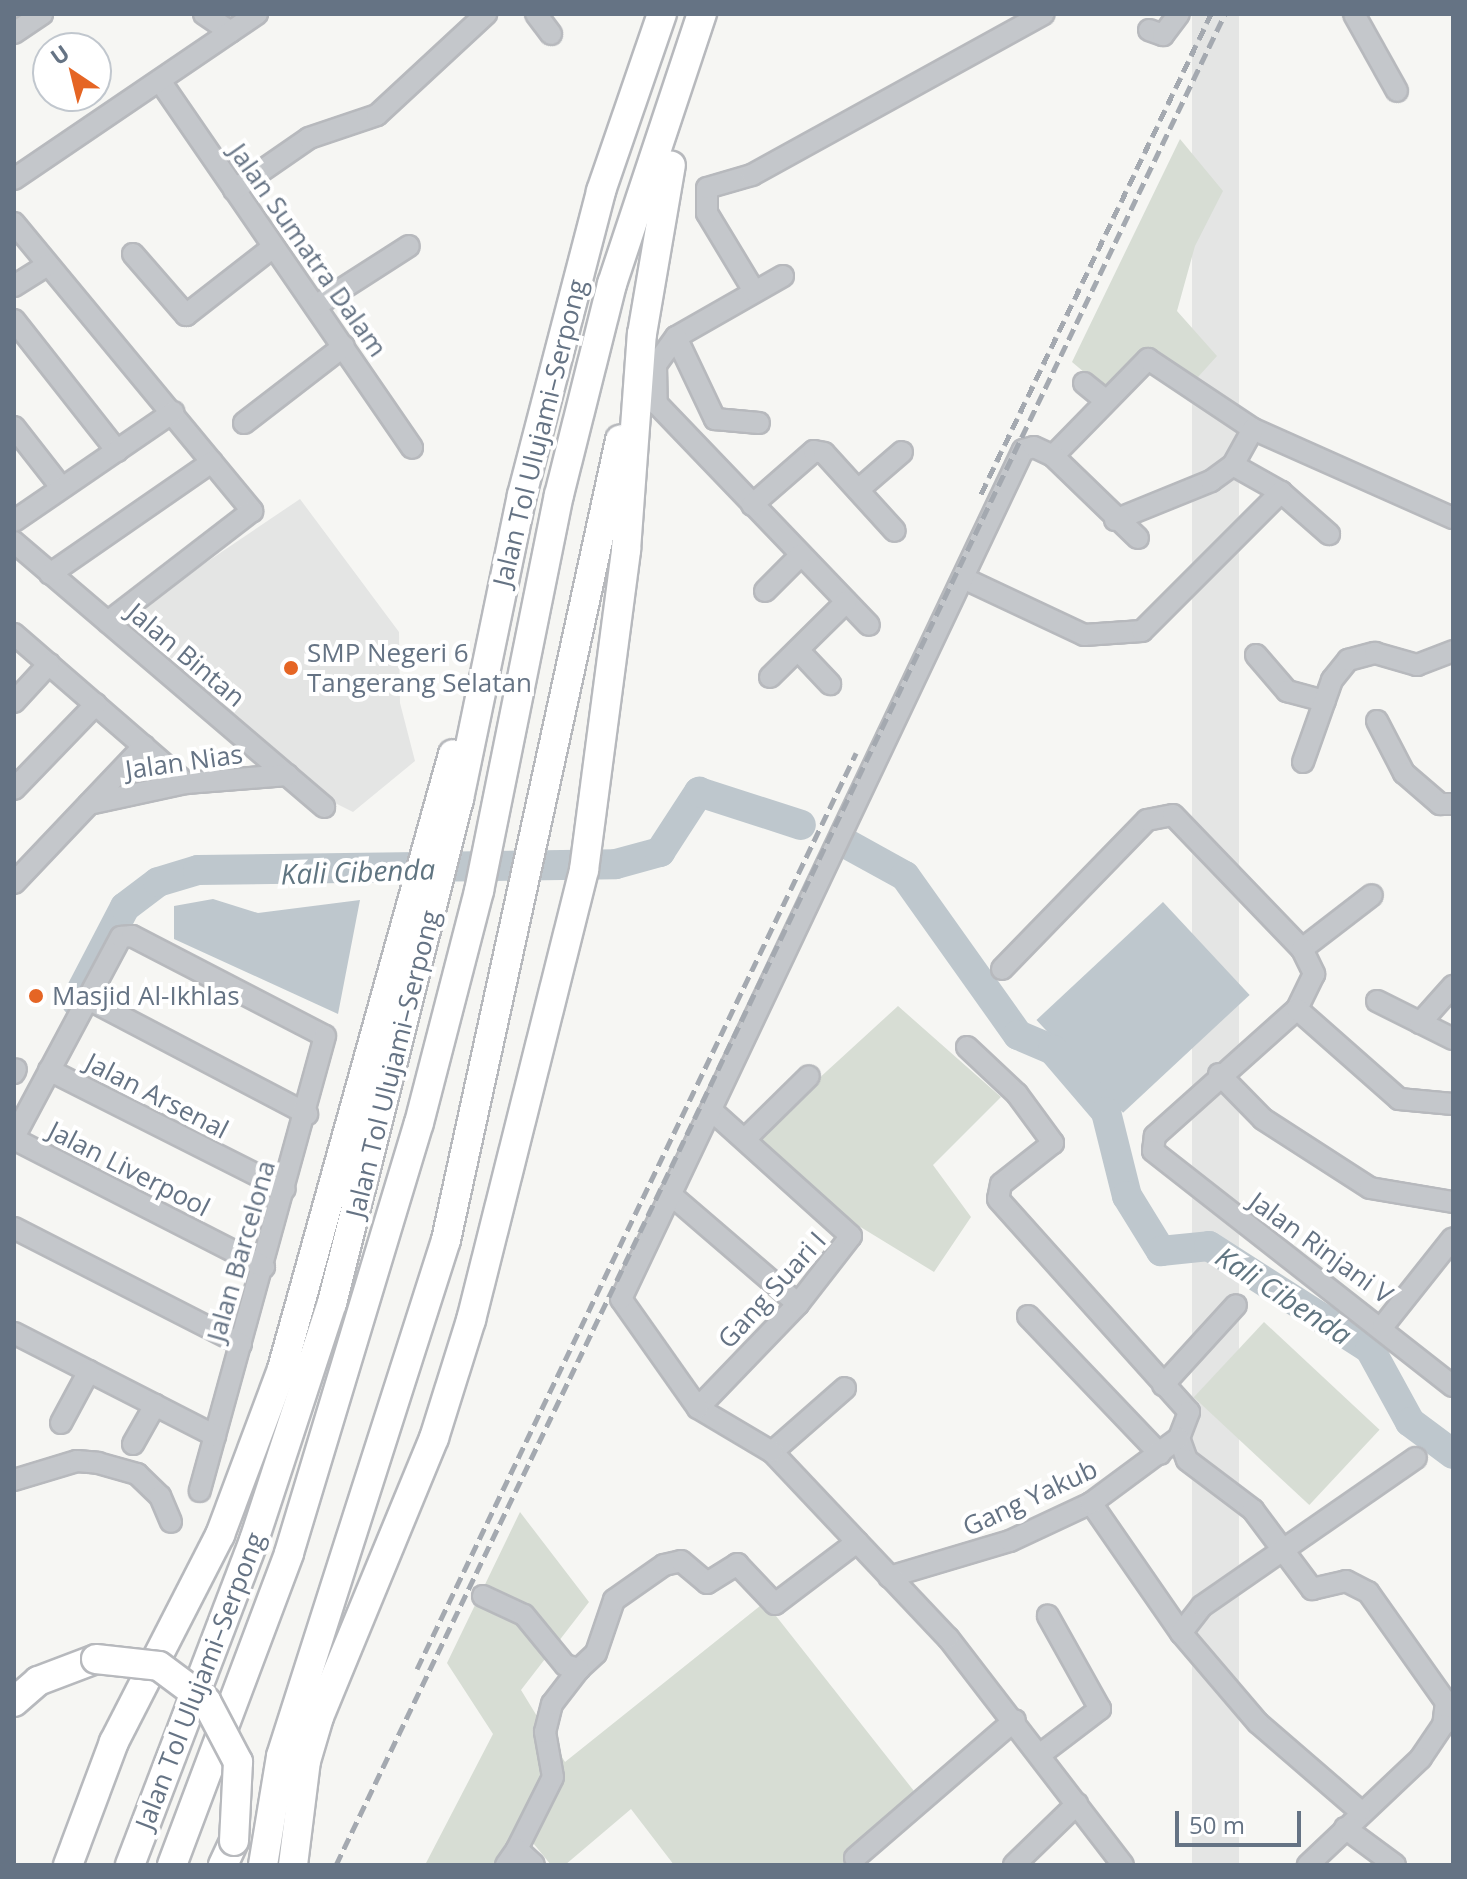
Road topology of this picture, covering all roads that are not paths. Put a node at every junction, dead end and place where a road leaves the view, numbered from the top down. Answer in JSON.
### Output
{"nodes":[{"id":1,"x":42,"y":14,"type":"edge"},
{"id":2,"x":204,"y":14,"type":"edge"},
{"id":3,"x":257,"y":14,"type":"edge"},
{"id":4,"x":486,"y":14,"type":"edge"},
{"id":5,"x":536,"y":14,"type":"edge"},
{"id":6,"x":662,"y":14,"type":"edge"},
{"id":7,"x":702,"y":14,"type":"edge"},
{"id":8,"x":720,"y":14,"type":"edge"},
{"id":9,"x":1044,"y":14,"type":"edge"},
{"id":10,"x":1179,"y":14,"type":"edge"},
{"id":11,"x":1354,"y":14,"type":"edge"},
{"id":12,"x":1149,"y":30,"type":"dead end"},
{"id":13,"x":231,"y":32,"type":"junction"},
{"id":14,"x":14,"y":33,"type":"edge"},
{"id":15,"x":551,"y":34,"type":"dead end"},
{"id":16,"x":160,"y":81,"type":"junction"},
{"id":17,"x":1397,"y":91,"type":"dead end"},
{"id":18,"x":14,"y":179,"type":"edge"},
{"id":19,"x":234,"y":190,"type":"junction"},
{"id":20,"x":14,"y":223,"type":"edge"},
{"id":21,"x":409,"y":246,"type":"dead end"},
{"id":22,"x":273,"y":247,"type":"junction"},
{"id":23,"x":133,"y":254,"type":"dead end"},
{"id":24,"x":48,"y":265,"type":"junction"},
{"id":25,"x":783,"y":276,"type":"dead end"},
{"id":26,"x":14,"y":286,"type":"edge"},
{"id":27,"x":754,"y":291,"type":"junction"},
{"id":28,"x":317,"y":305,"type":"junction"},
{"id":29,"x":14,"y":320,"type":"edge"},
{"id":30,"x":642,"y":334,"type":"junction"},
{"id":31,"x":676,"y":337,"type":"junction"},
{"id":32,"x":344,"y":346,"type":"junction"},
{"id":33,"x":1084,"y":383,"type":"dead end"},
{"id":34,"x":1106,"y":401,"type":"junction"},
{"id":35,"x":173,"y":412,"type":"junction"},
{"id":36,"x":244,"y":423,"type":"dead end"},
{"id":37,"x":759,"y":423,"type":"dead end"},
{"id":38,"x":14,"y":427,"type":"edge"},
{"id":39,"x":1253,"y":429,"type":"junction"},
{"id":40,"x":412,"y":448,"type":"dead end"},
{"id":41,"x":117,"y":451,"type":"junction"},
{"id":42,"x":902,"y":452,"type":"dead end"},
{"id":43,"x":1053,"y":456,"type":"junction"},
{"id":44,"x":212,"y":462,"type":"junction"},
{"id":45,"x":1233,"y":465,"type":"junction"},
{"id":46,"x":61,"y":487,"type":"junction"},
{"id":47,"x":858,"y":490,"type":"junction"},
{"id":48,"x":1281,"y":492,"type":"junction"},
{"id":49,"x":752,"y":505,"type":"junction"},
{"id":50,"x":1453,"y":518,"type":"edge"},
{"id":51,"x":1115,"y":520,"type":"junction"},
{"id":52,"x":14,"y":521,"type":"edge"},
{"id":53,"x":895,"y":531,"type":"dead end"},
{"id":54,"x":1329,"y":534,"type":"dead end"},
{"id":55,"x":1138,"y":538,"type":"dead end"},
{"id":56,"x":14,"y":542,"type":"edge"},
{"id":57,"x":801,"y":555,"type":"junction"},
{"id":58,"x":50,"y":574,"type":"junction"},
{"id":59,"x":963,"y":578,"type":"junction"},
{"id":60,"x":765,"y":591,"type":"dead end"},
{"id":61,"x":846,"y":602,"type":"junction"},
{"id":62,"x":108,"y":622,"type":"junction"},
{"id":63,"x":869,"y":625,"type":"dead end"},
{"id":64,"x":14,"y":634,"type":"edge"},
{"id":65,"x":798,"y":650,"type":"junction"},
{"id":66,"x":1453,"y":651,"type":"edge"},
{"id":67,"x":1256,"y":655,"type":"dead end"},
{"id":68,"x":49,"y":664,"type":"junction"},
{"id":69,"x":770,"y":677,"type":"dead end"},
{"id":70,"x":830,"y":684,"type":"dead end"},
{"id":71,"x":1325,"y":701,"type":"junction"},
{"id":72,"x":14,"y":702,"type":"edge"},
{"id":73,"x":96,"y":704,"type":"junction"},
{"id":74,"x":1377,"y":721,"type":"dead end"},
{"id":75,"x":144,"y":746,"type":"junction"},
{"id":76,"x":1303,"y":762,"type":"dead end"},
{"id":77,"x":288,"y":775,"type":"junction"},
{"id":78,"x":186,"y":783,"type":"junction"},
{"id":79,"x":14,"y":789,"type":"edge"},
{"id":80,"x":449,"y":798,"type":"junction"},
{"id":81,"x":89,"y":804,"type":"junction"},
{"id":82,"x":1453,"y":804,"type":"edge"},
{"id":83,"x":324,"y":807,"type":"dead end"},
{"id":84,"x":14,"y":883,"type":"edge"},
{"id":85,"x":1372,"y":895,"type":"dead end"},
{"id":86,"x":1302,"y":949,"type":"junction"},
{"id":87,"x":1002,"y":969,"type":"dead end"},
{"id":88,"x":1453,"y":986,"type":"edge"},
{"id":89,"x":86,"y":998,"type":"junction"},
{"id":90,"x":1377,"y":1001,"type":"dead end"},
{"id":91,"x":1297,"y":1009,"type":"junction"},
{"id":92,"x":1420,"y":1023,"type":"junction"},
{"id":93,"x":1453,"y":1039,"type":"edge"},
{"id":94,"x":967,"y":1047,"type":"dead end"},
{"id":95,"x":49,"y":1070,"type":"junction"},
{"id":96,"x":1219,"y":1074,"type":"junction"},
{"id":97,"x":809,"y":1076,"type":"dead end"},
{"id":98,"x":1453,"y":1104,"type":"edge"},
{"id":99,"x":712,"y":1111,"type":"junction"},
{"id":100,"x":307,"y":1114,"type":"junction"},
{"id":101,"x":14,"y":1138,"type":"edge"},
{"id":102,"x":746,"y":1138,"type":"junction"},
{"id":103,"x":285,"y":1189,"type":"junction"},
{"id":104,"x":670,"y":1194,"type":"junction"},
{"id":105,"x":1453,"y":1202,"type":"edge"},
{"id":106,"x":14,"y":1228,"type":"edge"},
{"id":107,"x":1453,"y":1238,"type":"edge"},
{"id":108,"x":264,"y":1267,"type":"junction"},
{"id":109,"x":798,"y":1304,"type":"junction"},
{"id":110,"x":1236,"y":1305,"type":"dead end"},
{"id":111,"x":1028,"y":1316,"type":"dead end"},
{"id":112,"x":1383,"y":1326,"type":"junction"},
{"id":113,"x":16,"y":1339,"type":"edge"},
{"id":114,"x":241,"y":1344,"type":"junction"},
{"id":115,"x":89,"y":1371,"type":"junction"},
{"id":116,"x":1163,"y":1385,"type":"junction"},
{"id":117,"x":1453,"y":1386,"type":"edge"},
{"id":118,"x":845,"y":1388,"type":"dead end"},
{"id":119,"x":155,"y":1405,"type":"junction"},
{"id":120,"x":698,"y":1408,"type":"junction"},
{"id":121,"x":61,"y":1423,"type":"dead end"},
{"id":122,"x":215,"y":1436,"type":"junction"},
{"id":123,"x":1179,"y":1438,"type":"junction"},
{"id":124,"x":133,"y":1444,"type":"dead end"},
{"id":125,"x":772,"y":1452,"type":"junction"},
{"id":126,"x":1160,"y":1454,"type":"junction"},
{"id":127,"x":1416,"y":1458,"type":"dead end"},
{"id":128,"x":14,"y":1480,"type":"edge"},
{"id":129,"x":200,"y":1491,"type":"dead end"},
{"id":130,"x":1091,"y":1503,"type":"junction"},
{"id":131,"x":171,"y":1522,"type":"dead end"},
{"id":132,"x":857,"y":1542,"type":"junction"},
{"id":133,"x":1284,"y":1550,"type":"junction"},
{"id":134,"x":889,"y":1577,"type":"junction"},
{"id":135,"x":483,"y":1596,"type":"dead end"},
{"id":136,"x":1048,"y":1616,"type":"dead end"},
{"id":137,"x":1181,"y":1633,"type":"junction"},
{"id":138,"x":585,"y":1665,"type":"junction"},
{"id":139,"x":14,"y":1702,"type":"edge"},
{"id":140,"x":1015,"y":1720,"type":"junction"},
{"id":141,"x":1042,"y":1753,"type":"junction"},
{"id":142,"x":94,"y":1800,"type":"junction"},
{"id":143,"x":1077,"y":1804,"type":"junction"},
{"id":144,"x":1360,"y":1811,"type":"junction"},
{"id":145,"x":1345,"y":1828,"type":"junction"},
{"id":146,"x":228,"y":1853,"type":"edge"},
{"id":147,"x":511,"y":1857,"type":"edge"},
{"id":148,"x":855,"y":1858,"type":"dead end"},
{"id":149,"x":68,"y":1865,"type":"edge"},
{"id":150,"x":78,"y":1865,"type":"edge"},
{"id":151,"x":130,"y":1865,"type":"edge"},
{"id":152,"x":172,"y":1865,"type":"edge"},
{"id":153,"x":263,"y":1865,"type":"edge"},
{"id":154,"x":293,"y":1865,"type":"edge"},
{"id":155,"x":534,"y":1865,"type":"edge"},
{"id":156,"x":1014,"y":1865,"type":"edge"},
{"id":157,"x":1123,"y":1865,"type":"edge"},
{"id":158,"x":1308,"y":1865,"type":"edge"},
{"id":159,"x":1395,"y":1865,"type":"edge"}],
"edges":[{"from":1,"to":14,"type":"street"},
{"from":2,"to":13,"type":"street"},
{"from":3,"to":13,"type":"street"},
{"from":4,"to":19,"type":"street"},
{"from":5,"to":15,"type":"street"},
{"from":6,"to":80,"type":"highway","name":"Jalan Tol Ulujami–Serpong"},
{"from":7,"to":152,"type":"highway","name":"Jalan Tol Ulujami–Serpong"},
{"from":8,"to":30,"type":"highway"},
{"from":9,"to":27,"type":"street"},
{"from":10,"to":12,"type":"street"},
{"from":11,"to":17,"type":"street"},
{"from":13,"to":16,"type":"street"},
{"from":16,"to":18,"type":"street"},
{"from":16,"to":19,"type":"street","name":"Jalan Sumatra Dalam"},
{"from":19,"to":22,"type":"street","name":"Jalan Sumatra Dalam"},
{"from":20,"to":24,"type":"street"},
{"from":21,"to":28,"type":"street"},
{"from":22,"to":23,"type":"street"},
{"from":22,"to":28,"type":"street","name":"Jalan Sumatra Dalam"},
{"from":24,"to":26,"type":"street"},
{"from":24,"to":35,"type":"street"},
{"from":25,"to":27,"type":"street"},
{"from":27,"to":31,"type":"street"},
{"from":28,"to":32,"type":"street","name":"Jalan Sumatra Dalam"},
{"from":29,"to":41,"type":"street"},
{"from":30,"to":153,"type":"highway"},
{"from":30,"to":154,"type":"highway"},
{"from":31,"to":37,"type":"street"},
{"from":31,"to":49,"type":"street"},
{"from":32,"to":36,"type":"street"},
{"from":32,"to":40,"type":"street","name":"Jalan Sumatra Dalam"},
{"from":33,"to":34,"type":"street"},
{"from":34,"to":39,"type":"street"},
{"from":34,"to":43,"type":"street"},
{"from":35,"to":41,"type":"street"},
{"from":35,"to":44,"type":"street"},
{"from":38,"to":46,"type":"street"},
{"from":39,"to":45,"type":"street"},
{"from":39,"to":50,"type":"street"},
{"from":41,"to":46,"type":"street"},
{"from":42,"to":47,"type":"street"},
{"from":43,"to":51,"type":"street"},
{"from":43,"to":59,"type":"street"},
{"from":44,"to":58,"type":"street"},
{"from":44,"to":62,"type":"street"},
{"from":45,"to":48,"type":"street"},
{"from":45,"to":51,"type":"street"},
{"from":46,"to":52,"type":"street"},
{"from":47,"to":49,"type":"street"},
{"from":47,"to":53,"type":"street"},
{"from":48,"to":54,"type":"street"},
{"from":48,"to":59,"type":"street"},
{"from":49,"to":57,"type":"street"},
{"from":51,"to":55,"type":"street"},
{"from":56,"to":58,"type":"street","name":"Jalan Bintan"},
{"from":57,"to":60,"type":"street"},
{"from":57,"to":61,"type":"street"},
{"from":58,"to":62,"type":"street","name":"Jalan Bintan"},
{"from":59,"to":99,"type":"street"},
{"from":61,"to":63,"type":"street"},
{"from":61,"to":65,"type":"street"},
{"from":62,"to":77,"type":"street","name":"Jalan Bintan"},
{"from":64,"to":68,"type":"street"},
{"from":65,"to":69,"type":"street"},
{"from":65,"to":70,"type":"street"},
{"from":66,"to":71,"type":"street"},
{"from":67,"to":71,"type":"street"},
{"from":68,"to":72,"type":"street"},
{"from":68,"to":73,"type":"street"},
{"from":71,"to":76,"type":"street"},
{"from":73,"to":75,"type":"street"},
{"from":73,"to":79,"type":"street"},
{"from":74,"to":82,"type":"street"},
{"from":75,"to":78,"type":"street"},
{"from":75,"to":81,"type":"street"},
{"from":77,"to":78,"type":"street","name":"Jalan Nias"},
{"from":77,"to":83,"type":"street","name":"Jalan Bintan"},
{"from":78,"to":81,"type":"street","name":"Jalan Nias"},
{"from":80,"to":142,"type":"highway"},
{"from":80,"to":151,"type":"highway","name":"Jalan Tol Ulujami–Serpong"},
{"from":81,"to":84,"type":"street"},
{"from":85,"to":86,"type":"street"},
{"from":86,"to":87,"type":"street"},
{"from":86,"to":91,"type":"street"},
{"from":88,"to":92,"type":"street"},
{"from":89,"to":95,"type":"street"},
{"from":89,"to":100,"type":"street"},
{"from":89,"to":100,"type":"street","name":"Jalan Barcelona"},
{"from":90,"to":92,"type":"street"},
{"from":91,"to":96,"type":"street"},
{"from":91,"to":98,"type":"street"},
{"from":92,"to":93,"type":"street"},
{"from":94,"to":116,"type":"street"},
{"from":95,"to":101,"type":"street"},
{"from":95,"to":103,"type":"street","name":"Jalan Arsenal"},
{"from":96,"to":105,"type":"street"},
{"from":96,"to":112,"type":"street","name":"Jalan Rinjani V"},
{"from":97,"to":102,"type":"street"},
{"from":99,"to":102,"type":"street","name":"Gang Suari I"},
{"from":99,"to":104,"type":"street"},
{"from":100,"to":103,"type":"street","name":"Jalan Barcelona"},
{"from":101,"to":108,"type":"street","name":"Jalan Liverpool"},
{"from":102,"to":109,"type":"street","name":"Gang Suari I"},
{"from":103,"to":108,"type":"street","name":"Jalan Barcelona"},
{"from":104,"to":109,"type":"street"},
{"from":104,"to":120,"type":"street"},
{"from":106,"to":114,"type":"street"},
{"from":107,"to":112,"type":"street"},
{"from":108,"to":114,"type":"street","name":"Jalan Barcelona"},
{"from":109,"to":120,"type":"street","name":"Gang Suari I"},
{"from":110,"to":116,"type":"street"},
{"from":111,"to":126,"type":"street"},
{"from":112,"to":117,"type":"street","name":"Jalan Rinjani V"},
{"from":113,"to":115,"type":"street"},
{"from":114,"to":122,"type":"street","name":"Jalan Barcelona"},
{"from":115,"to":119,"type":"street"},
{"from":115,"to":121,"type":"street"},
{"from":116,"to":123,"type":"street"},
{"from":118,"to":125,"type":"street"},
{"from":119,"to":122,"type":"street"},
{"from":119,"to":124,"type":"street"},
{"from":120,"to":125,"type":"street"},
{"from":122,"to":129,"type":"street","name":"Jalan Barcelona"},
{"from":123,"to":126,"type":"street","name":"Gang Yakub"},
{"from":123,"to":133,"type":"street"},
{"from":125,"to":132,"type":"street"},
{"from":126,"to":130,"type":"street","name":"Gang Yakub"},
{"from":127,"to":133,"type":"street"},
{"from":128,"to":131,"type":"street"},
{"from":130,"to":134,"type":"street","name":"Gang Yakub"},
{"from":130,"to":137,"type":"street"},
{"from":132,"to":134,"type":"street"},
{"from":132,"to":138,"type":"street"},
{"from":133,"to":137,"type":"street"},
{"from":133,"to":144,"type":"street"},
{"from":134,"to":140,"type":"street"},
{"from":135,"to":138,"type":"street"},
{"from":136,"to":141,"type":"street"},
{"from":137,"to":144,"type":"street"},
{"from":138,"to":147,"type":"street"},
{"from":139,"to":146,"type":"highway","bridge":true},
{"from":140,"to":141,"type":"street"},
{"from":140,"to":148,"type":"street"},
{"from":141,"to":143,"type":"street"},
{"from":142,"to":149,"type":"highway"},
{"from":142,"to":150,"type":"highway"},
{"from":143,"to":156,"type":"street"},
{"from":143,"to":157,"type":"street"},
{"from":144,"to":145,"type":"street"},
{"from":145,"to":158,"type":"street"},
{"from":145,"to":159,"type":"street"},
{"from":147,"to":155,"type":"street"}]}
